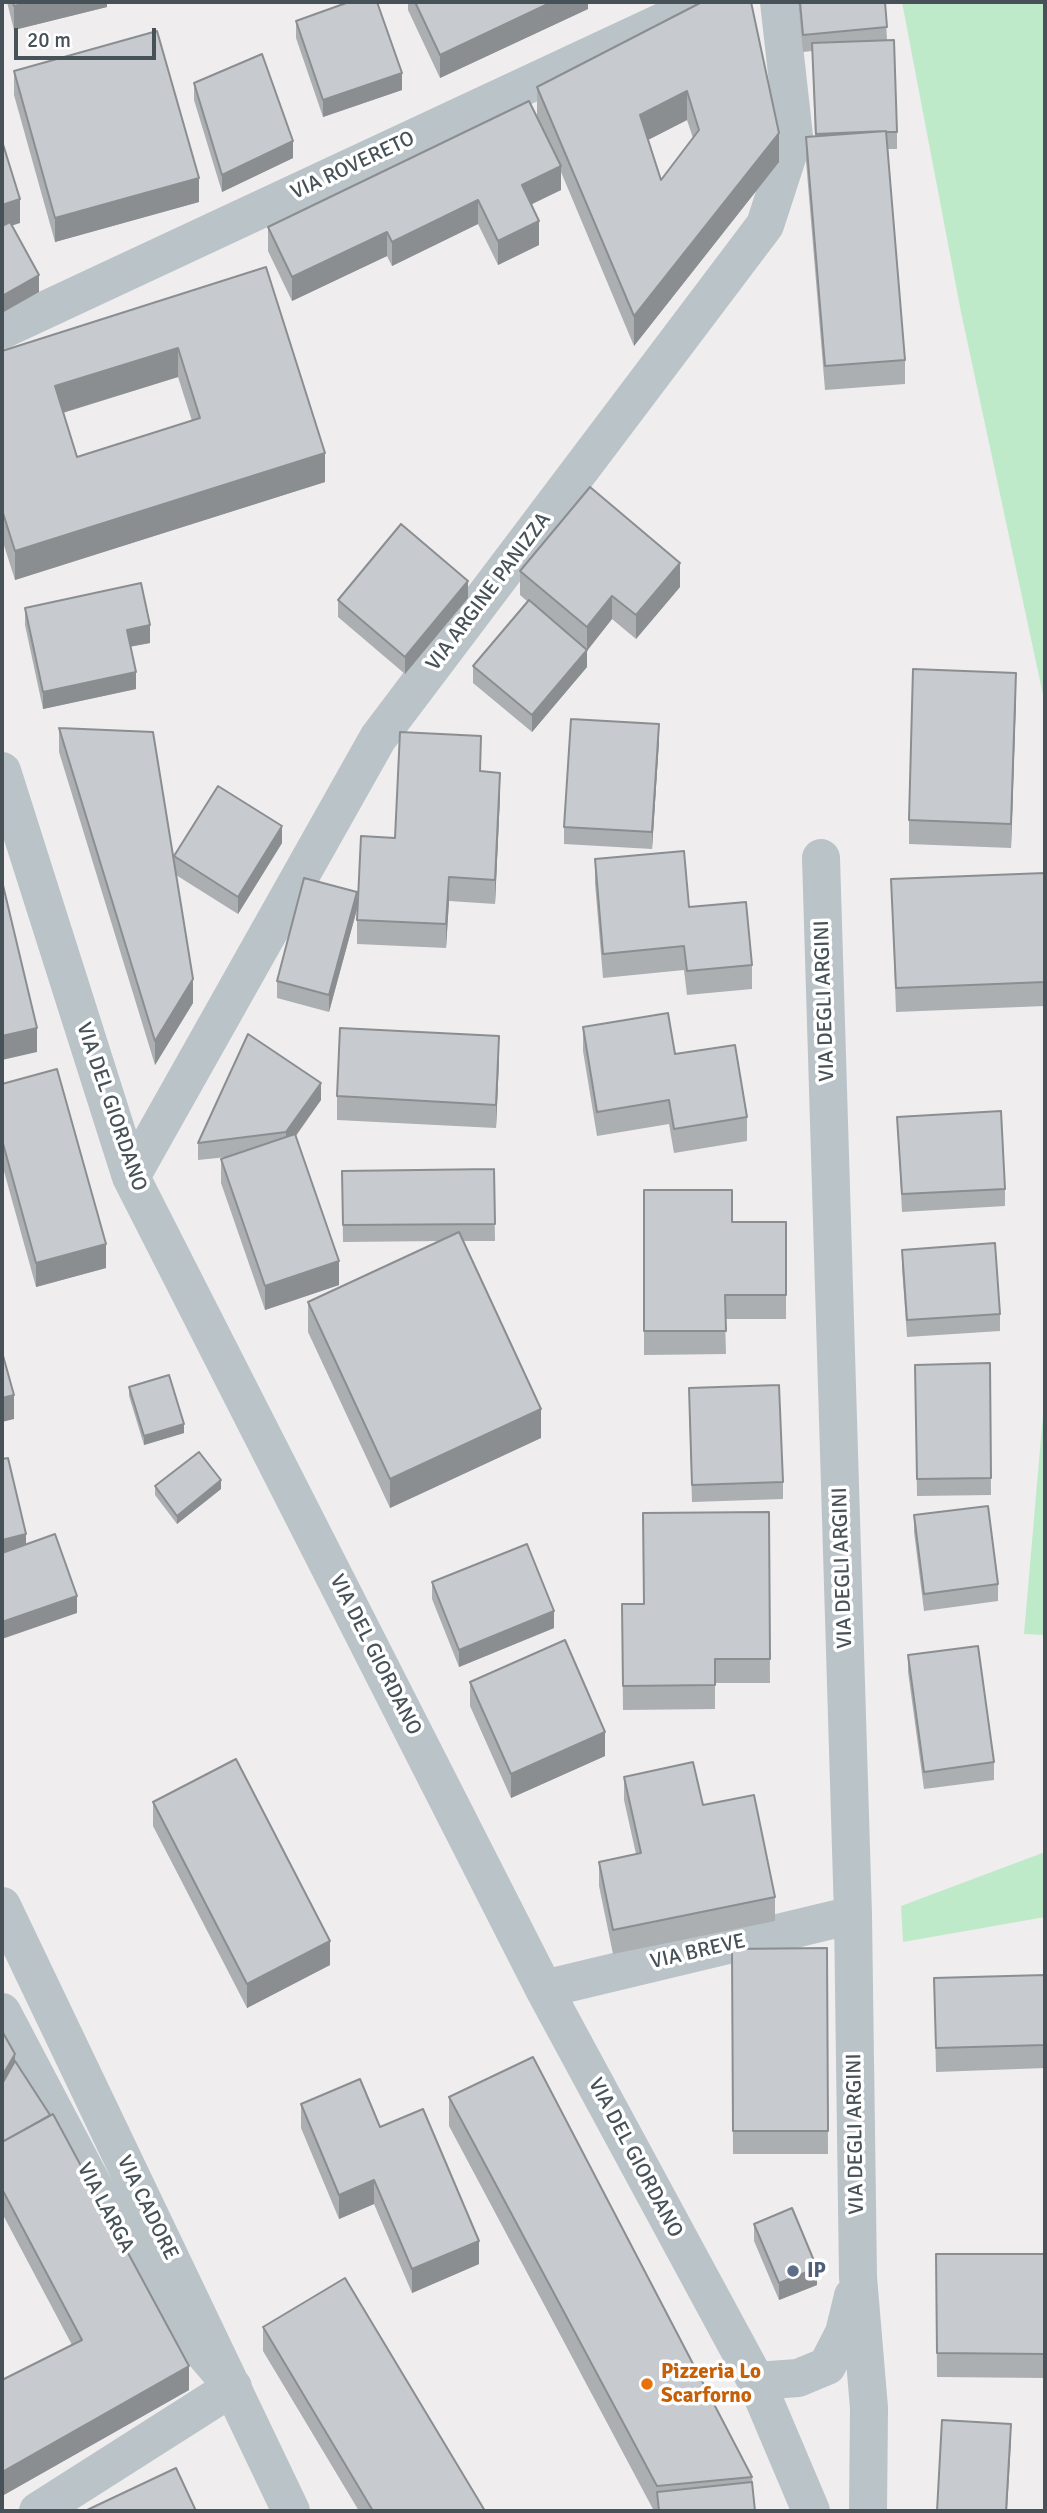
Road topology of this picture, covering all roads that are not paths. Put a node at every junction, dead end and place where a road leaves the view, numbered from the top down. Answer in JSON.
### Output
{"nodes":[{"id":1,"x":705,"y":2,"type":"edge"},
{"id":2,"x":779,"y":2,"type":"edge"},
{"id":3,"x":2,"y":330,"type":"edge"},
{"id":4,"x":2,"y":771,"type":"edge"},
{"id":5,"x":821,"y":858,"type":"dead end"},
{"id":6,"x":131,"y":1177,"type":"junction"},
{"id":7,"x":2,"y":1906,"type":"edge"},
{"id":8,"x":853,"y":1915,"type":"junction"},
{"id":9,"x":544,"y":1989,"type":"junction"},
{"id":10,"x":2,"y":2012,"type":"edge"},
{"id":11,"x":858,"y":2277,"type":"junction"},
{"id":12,"x":756,"y":2381,"type":"junction"},
{"id":13,"x":233,"y":2387,"type":"junction"},
{"id":14,"x":38,"y":2511,"type":"edge"},
{"id":15,"x":291,"y":2511,"type":"edge"},
{"id":16,"x":811,"y":2511,"type":"edge"},
{"id":17,"x":868,"y":2511,"type":"edge"}],
"edges":[{"from":1,"to":3,"type":"street","name":"VIA ROVERETO"},
{"from":2,"to":6,"type":"street","name":"VIA ARGINE PANIZZA"},
{"from":4,"to":6,"type":"street","name":"VIA DEL GIORDANO"},
{"from":5,"to":8,"type":"street","name":"VIA DEGLI ARGINI"},
{"from":6,"to":9,"type":"street","name":"VIA DEL GIORDANO"},
{"from":7,"to":13,"type":"street","name":"VIA CADORE"},
{"from":8,"to":9,"type":"street","name":"VIA BREVE"},
{"from":8,"to":11,"type":"street","name":"VIA DEGLI ARGINI"},
{"from":9,"to":12,"type":"street","name":"VIA DEL GIORDANO"},
{"from":10,"to":13,"type":"street","name":"VIA LARGA"},
{"from":11,"to":12,"type":"street","name":"VIA DEGLI ARGINI"},
{"from":11,"to":17,"type":"street","name":"VIA DEGLI ARGINI"},
{"from":12,"to":16,"type":"street","name":"VIA DEL GIORDANO"},
{"from":13,"to":14,"type":"street"},
{"from":13,"to":15,"type":"street","name":"VIA CADORE"}]}
